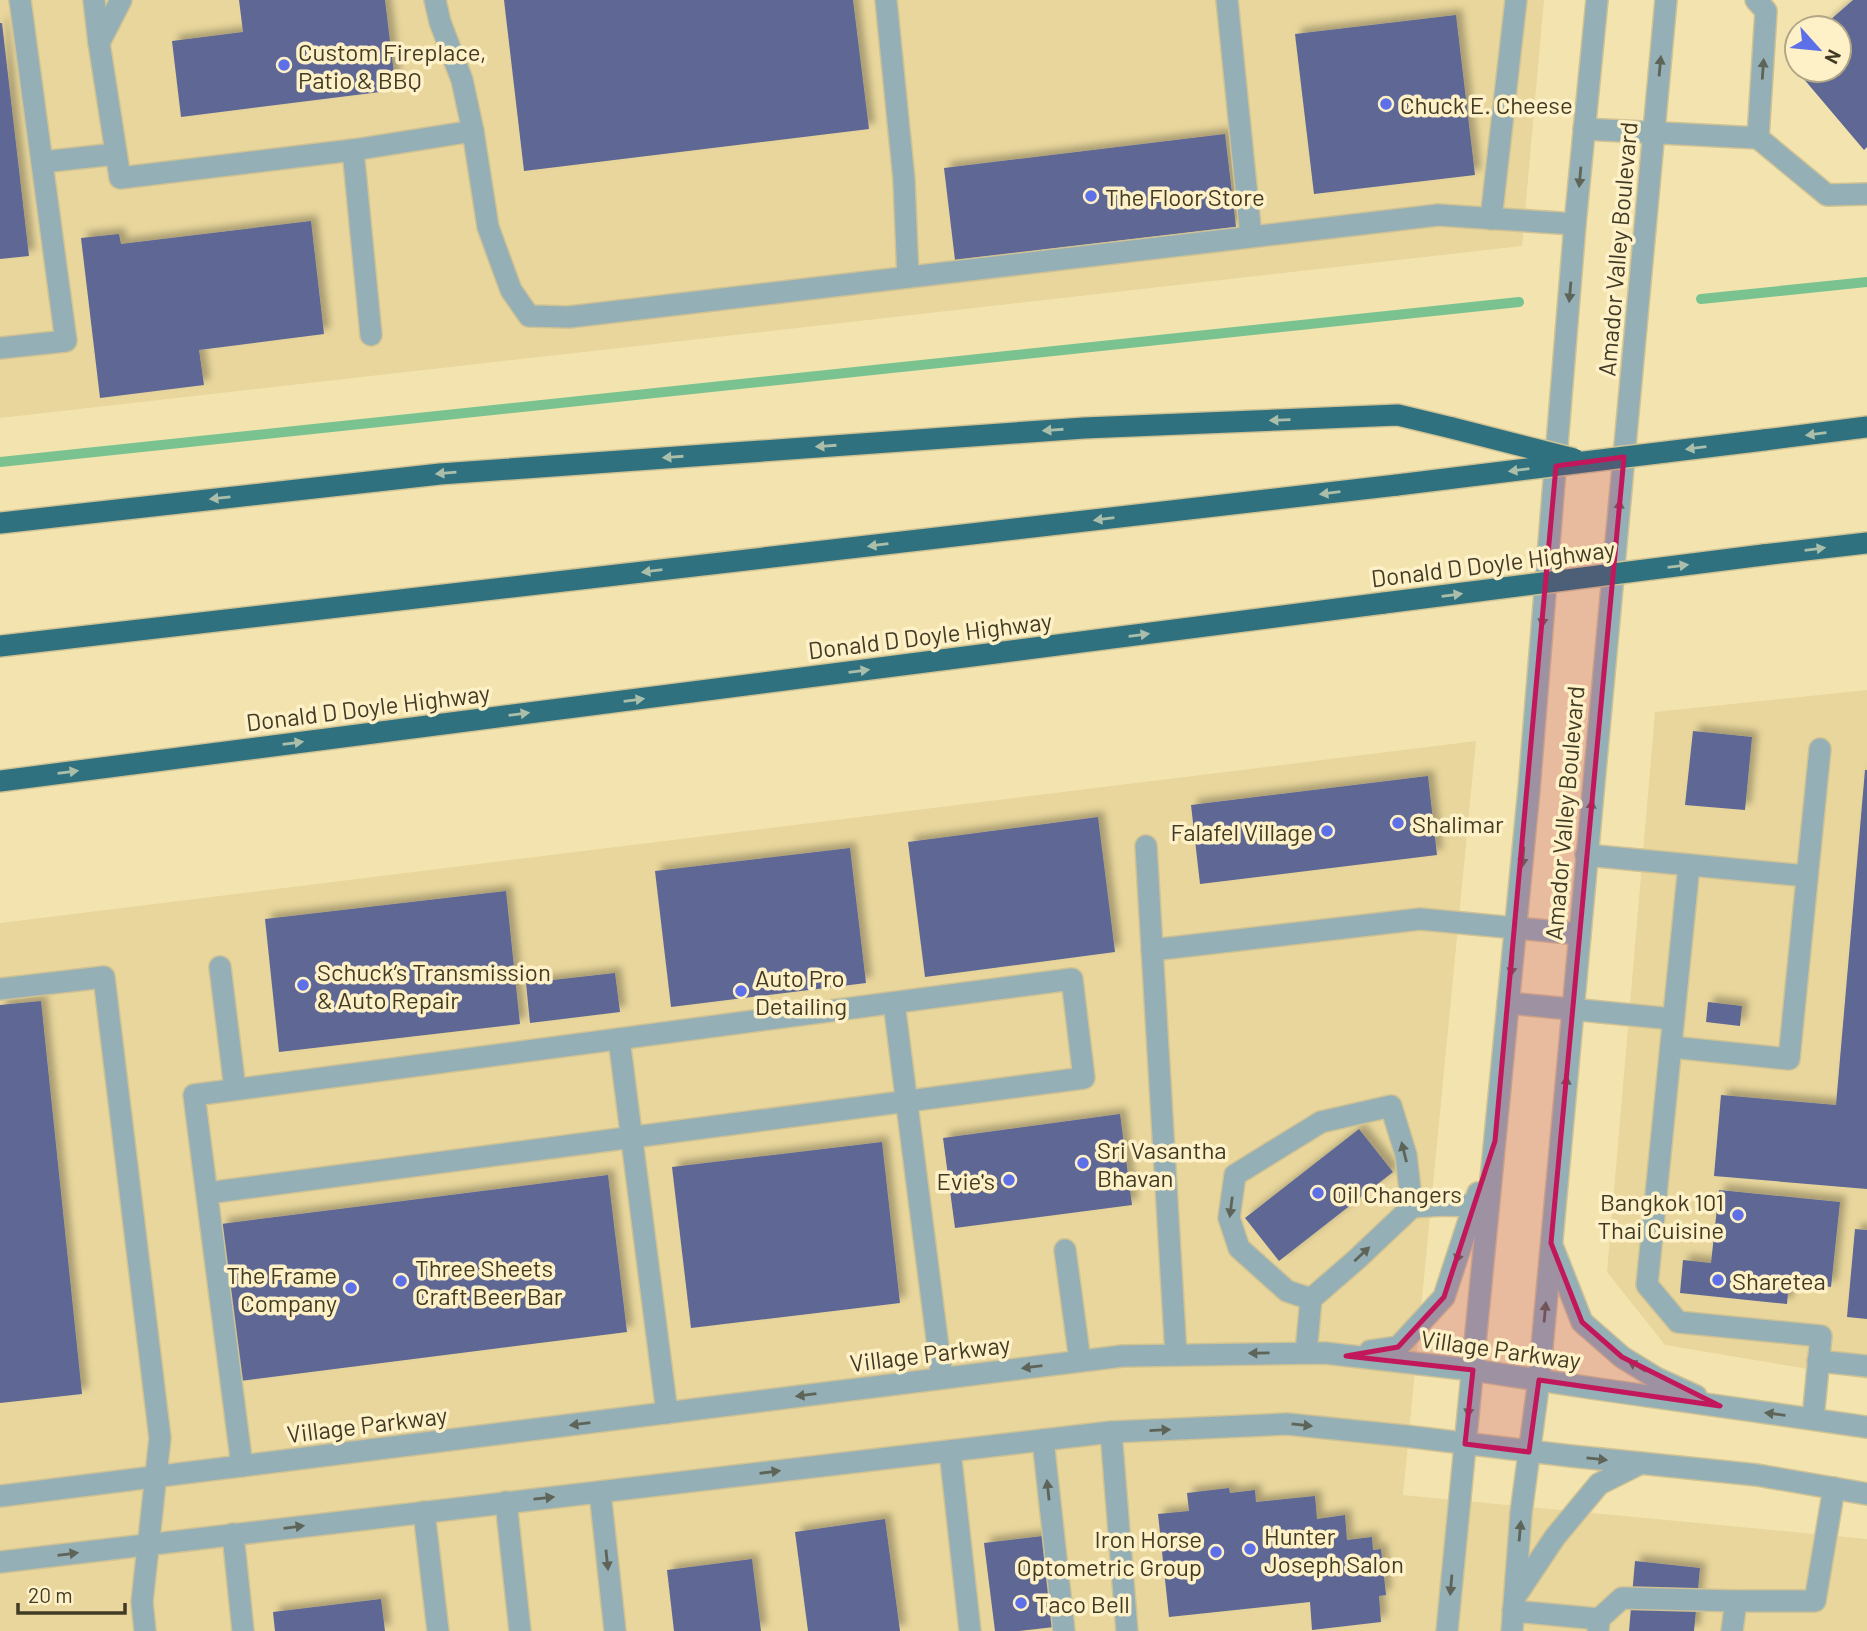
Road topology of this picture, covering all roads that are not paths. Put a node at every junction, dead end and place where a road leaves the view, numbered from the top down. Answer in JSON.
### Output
{"nodes":[{"id":1,"x":20,"y":0,"type":"edge"},
{"id":2,"x":94,"y":0,"type":"edge"},
{"id":3,"x":121,"y":0,"type":"edge"},
{"id":4,"x":435,"y":0,"type":"edge"},
{"id":5,"x":886,"y":0,"type":"edge"},
{"id":6,"x":1227,"y":0,"type":"edge"},
{"id":7,"x":1516,"y":0,"type":"edge"},
{"id":8,"x":1597,"y":0,"type":"edge"},
{"id":9,"x":1666,"y":0,"type":"edge"},
{"id":10,"x":1756,"y":0,"type":"edge"},
{"id":11,"x":99,"y":43,"type":"junction"},
{"id":12,"x":1584,"y":129,"type":"junction"},
{"id":13,"x":472,"y":131,"type":"junction"},
{"id":14,"x":1654,"y":132,"type":"junction"},
{"id":15,"x":1758,"y":138,"type":"junction"},
{"id":16,"x":354,"y":150,"type":"junction"},
{"id":17,"x":116,"y":154,"type":"junction"},
{"id":18,"x":42,"y":162,"type":"junction"},
{"id":19,"x":1867,"y":194,"type":"edge"},
{"id":20,"x":1491,"y":219,"type":"junction"},
{"id":21,"x":1575,"y":224,"type":"junction"},
{"id":22,"x":1251,"y":236,"type":"junction"},
{"id":23,"x":908,"y":277,"type":"junction"},
{"id":24,"x":371,"y":335,"type":"dead end"},
{"id":25,"x":0,"y":348,"type":"edge"},
{"id":26,"x":1867,"y":427,"type":"edge"},
{"id":27,"x":1587,"y":462,"type":"junction"},
{"id":28,"x":0,"y":523,"type":"edge"},
{"id":29,"x":1867,"y":543,"type":"edge"},
{"id":30,"x":0,"y":646,"type":"edge"},
{"id":31,"x":1820,"y":749,"type":"dead end"},
{"id":32,"x":0,"y":781,"type":"edge"},
{"id":33,"x":1146,"y":846,"type":"dead end"},
{"id":34,"x":1586,"y":855,"type":"junction"},
{"id":35,"x":1689,"y":865,"type":"junction"},
{"id":36,"x":1807,"y":876,"type":"junction"},
{"id":37,"x":1516,"y":928,"type":"junction"},
{"id":38,"x":1580,"y":934,"type":"junction"},
{"id":39,"x":1152,"y":950,"type":"junction"},
{"id":40,"x":220,"y":967,"type":"dead end"},
{"id":41,"x":0,"y":989,"type":"edge"},
{"id":42,"x":894,"y":1003,"type":"junction"},
{"id":43,"x":1508,"y":1003,"type":"junction"},
{"id":44,"x":1573,"y":1009,"type":"junction"},
{"id":45,"x":1674,"y":1019,"type":"junction"},
{"id":46,"x":619,"y":1039,"type":"junction"},
{"id":47,"x":1671,"y":1047,"type":"junction"},
{"id":48,"x":235,"y":1089,"type":"junction"},
{"id":49,"x":906,"y":1102,"type":"junction"},
{"id":50,"x":631,"y":1138,"type":"junction"},
{"id":51,"x":1495,"y":1141,"type":"junction"},
{"id":52,"x":207,"y":1193,"type":"junction"},
{"id":53,"x":1474,"y":1206,"type":"junction"},
{"id":54,"x":1412,"y":1207,"type":"junction"},
{"id":55,"x":1551,"y":1244,"type":"junction"},
{"id":56,"x":1065,"y":1250,"type":"dead end"},
{"id":57,"x":1311,"y":1299,"type":"junction"},
{"id":58,"x":1306,"y":1353,"type":"junction"},
{"id":59,"x":1176,"y":1355,"type":"junction"},
{"id":60,"x":1346,"y":1356,"type":"junction"},
{"id":61,"x":1080,"y":1361,"type":"junction"},
{"id":62,"x":1818,"y":1361,"type":"junction"},
{"id":63,"x":1867,"y":1366,"type":"edge"},
{"id":64,"x":1473,"y":1370,"type":"junction"},
{"id":65,"x":942,"y":1378,"type":"junction"},
{"id":66,"x":1539,"y":1380,"type":"junction"},
{"id":67,"x":1720,"y":1406,"type":"junction"},
{"id":68,"x":667,"y":1413,"type":"junction"},
{"id":69,"x":1812,"y":1419,"type":"junction"},
{"id":70,"x":1867,"y":1426,"type":"edge"},
{"id":71,"x":1111,"y":1432,"type":"junction"},
{"id":72,"x":1043,"y":1440,"type":"junction"},
{"id":73,"x":1465,"y":1444,"type":"junction"},
{"id":74,"x":950,"y":1451,"type":"junction"},
{"id":75,"x":1529,"y":1452,"type":"junction"},
{"id":76,"x":1642,"y":1463,"type":"junction"},
{"id":77,"x":242,"y":1466,"type":"junction"},
{"id":78,"x":156,"y":1478,"type":"junction"},
{"id":79,"x":1834,"y":1488,"type":"junction"},
{"id":80,"x":600,"y":1492,"type":"junction"},
{"id":81,"x":1867,"y":1494,"type":"edge"},
{"id":82,"x":0,"y":1496,"type":"edge"},
{"id":83,"x":506,"y":1502,"type":"junction"},
{"id":84,"x":424,"y":1512,"type":"junction"},
{"id":85,"x":233,"y":1534,"type":"junction"},
{"id":86,"x":148,"y":1544,"type":"junction"},
{"id":87,"x":0,"y":1562,"type":"edge"},
{"id":88,"x":1736,"y":1601,"type":"junction"},
{"id":89,"x":1513,"y":1614,"type":"edge"},
{"id":90,"x":1599,"y":1625,"type":"edge"},
{"id":91,"x":145,"y":1631,"type":"edge"},
{"id":92,"x":243,"y":1631,"type":"edge"},
{"id":93,"x":438,"y":1631,"type":"edge"},
{"id":94,"x":520,"y":1631,"type":"edge"},
{"id":95,"x":615,"y":1631,"type":"edge"},
{"id":96,"x":970,"y":1631,"type":"edge"},
{"id":97,"x":1064,"y":1631,"type":"edge"},
{"id":98,"x":1127,"y":1631,"type":"edge"},
{"id":99,"x":1447,"y":1631,"type":"edge"},
{"id":100,"x":1732,"y":1631,"type":"edge"}],
"edges":[{"from":1,"to":18,"type":"street"},
{"from":2,"to":11,"type":"street"},
{"from":3,"to":11,"type":"street"},
{"from":4,"to":13,"type":"street"},
{"from":5,"to":23,"type":"street"},
{"from":6,"to":22,"type":"street"},
{"from":7,"to":20,"type":"street"},
{"from":8,"to":12,"type":"street","name":"Amador Valley Boulevard"},
{"from":14,"to":9,"type":"street","name":"Amador Valley Boulevard","one_way":true},
{"from":15,"to":10,"type":"street","one_way":true},
{"from":11,"to":17,"type":"street"},
{"from":12,"to":14,"type":"street"},
{"from":12,"to":21,"type":"street","name":"Amador Valley Boulevard","one_way":true},
{"from":13,"to":16,"type":"street"},
{"from":13,"to":23,"type":"street"},
{"from":14,"to":15,"type":"street"},
{"from":34,"to":14,"type":"street","name":"Amador Valley Boulevard","one_way":true},
{"from":15,"to":19,"type":"street"},
{"from":16,"to":17,"type":"street"},
{"from":16,"to":24,"type":"street"},
{"from":17,"to":18,"type":"street"},
{"from":18,"to":25,"type":"street"},
{"from":20,"to":21,"type":"street"},
{"from":20,"to":22,"type":"street"},
{"from":21,"to":37,"type":"street","name":"Amador Valley Boulevard","one_way":true},
{"from":22,"to":23,"type":"street"},
{"from":26,"to":27,"type":"highway","one_way":true,"bridge":true},
{"from":27,"to":28,"type":"highway","one_way":true,"bridge":true},
{"from":27,"to":30,"type":"highway","one_way":true,"bridge":true},
{"from":32,"to":29,"type":"highway","name":"Donald D Doyle Highway","one_way":true,"bridge":true},
{"from":31,"to":36,"type":"street"},
{"from":33,"to":39,"type":"street"},
{"from":34,"to":35,"type":"street"},
{"from":34,"to":38,"type":"street","name":"Amador Valley Boulevard"},
{"from":35,"to":36,"type":"street"},
{"from":35,"to":45,"type":"street"},
{"from":36,"to":47,"type":"street"},
{"from":37,"to":38,"type":"street"},
{"from":37,"to":39,"type":"street"},
{"from":37,"to":43,"type":"street","name":"Amador Valley Boulevard","one_way":true},
{"from":38,"to":44,"type":"street","name":"Amador Valley Boulevard"},
{"from":39,"to":59,"type":"street"},
{"from":40,"to":48,"type":"street"},
{"from":41,"to":78,"type":"street"},
{"from":42,"to":46,"type":"street"},
{"from":42,"to":49,"type":"street"},
{"from":42,"to":49,"type":"street"},
{"from":43,"to":44,"type":"street"},
{"from":43,"to":51,"type":"street","name":"Amador Valley Boulevard"},
{"from":44,"to":45,"type":"street"},
{"from":55,"to":44,"type":"street","name":"Amador Valley Boulevard","one_way":true},
{"from":45,"to":47,"type":"street"},
{"from":46,"to":48,"type":"street"},
{"from":46,"to":50,"type":"street"},
{"from":47,"to":62,"type":"street"},
{"from":48,"to":52,"type":"street"},
{"from":49,"to":50,"type":"street"},
{"from":49,"to":65,"type":"street"},
{"from":50,"to":52,"type":"street"},
{"from":50,"to":68,"type":"street"},
{"from":51,"to":53,"type":"street"},
{"from":51,"to":64,"type":"street","name":"Amador Valley Boulevard"},
{"from":52,"to":77,"type":"street"},
{"from":53,"to":54,"type":"street"},
{"from":53,"to":60,"type":"street","one_way":true},
{"from":57,"to":54,"type":"street","one_way":true},
{"from":54,"to":57,"type":"street","one_way":true},
{"from":66,"to":55,"type":"street","name":"Amador Valley Boulevard","one_way":true},
{"from":67,"to":55,"type":"street","one_way":true},
{"from":56,"to":61,"type":"street"},
{"from":57,"to":58,"type":"street"},
{"from":58,"to":59,"type":"street","name":"Village Parkway","one_way":true},
{"from":58,"to":60,"type":"street","name":"Village Parkway"},
{"from":59,"to":61,"type":"street","name":"Village Parkway"},
{"from":60,"to":64,"type":"street","name":"Village Parkway"},
{"from":61,"to":65,"type":"street","name":"Village Parkway","one_way":true},
{"from":62,"to":63,"type":"street"},
{"from":62,"to":69,"type":"street"},
{"from":64,"to":66,"type":"street","name":"Village Parkway"},
{"from":64,"to":73,"type":"street","name":"Amador Valley Boulevard","one_way":true},
{"from":65,"to":68,"type":"street","name":"Village Parkway","one_way":true},
{"from":66,"to":67,"type":"street","name":"Village Parkway"},
{"from":66,"to":75,"type":"street","name":"Amador Valley Boulevard"},
{"from":69,"to":67,"type":"street","name":"Village Parkway","one_way":true},
{"from":68,"to":77,"type":"street","name":"Village Parkway","one_way":true},
{"from":69,"to":70,"type":"street","name":"Village Parkway"},
{"from":71,"to":72,"type":"street"},
{"from":71,"to":73,"type":"street","one_way":true},
{"from":71,"to":98,"type":"street"},
{"from":72,"to":74,"type":"street"},
{"from":97,"to":72,"type":"street","one_way":true},
{"from":73,"to":75,"type":"street"},
{"from":73,"to":99,"type":"street","name":"Amador Valley Boulevard","one_way":true},
{"from":80,"to":74,"type":"street","one_way":true},
{"from":74,"to":96,"type":"street"},
{"from":75,"to":76,"type":"street","one_way":true},
{"from":89,"to":75,"type":"street","name":"Amador Valley Boulevard","one_way":true},
{"from":76,"to":79,"type":"street"},
{"from":76,"to":89,"type":"street"},
{"from":77,"to":78,"type":"street","name":"Village Parkway"},
{"from":78,"to":82,"type":"street","name":"Village Parkway"},
{"from":78,"to":86,"type":"street"},
{"from":79,"to":81,"type":"street"},
{"from":79,"to":88,"type":"street"},
{"from":83,"to":80,"type":"street","one_way":true},
{"from":80,"to":95,"type":"street","one_way":true},
{"from":83,"to":84,"type":"street"},
{"from":83,"to":94,"type":"street"},
{"from":85,"to":84,"type":"street","one_way":true},
{"from":84,"to":93,"type":"street"},
{"from":85,"to":86,"type":"street"},
{"from":85,"to":92,"type":"street"},
{"from":87,"to":86,"type":"street","one_way":true},
{"from":86,"to":91,"type":"street"},
{"from":88,"to":90,"type":"street"},
{"from":88,"to":100,"type":"street"},
{"from":89,"to":90,"type":"street"}]}
